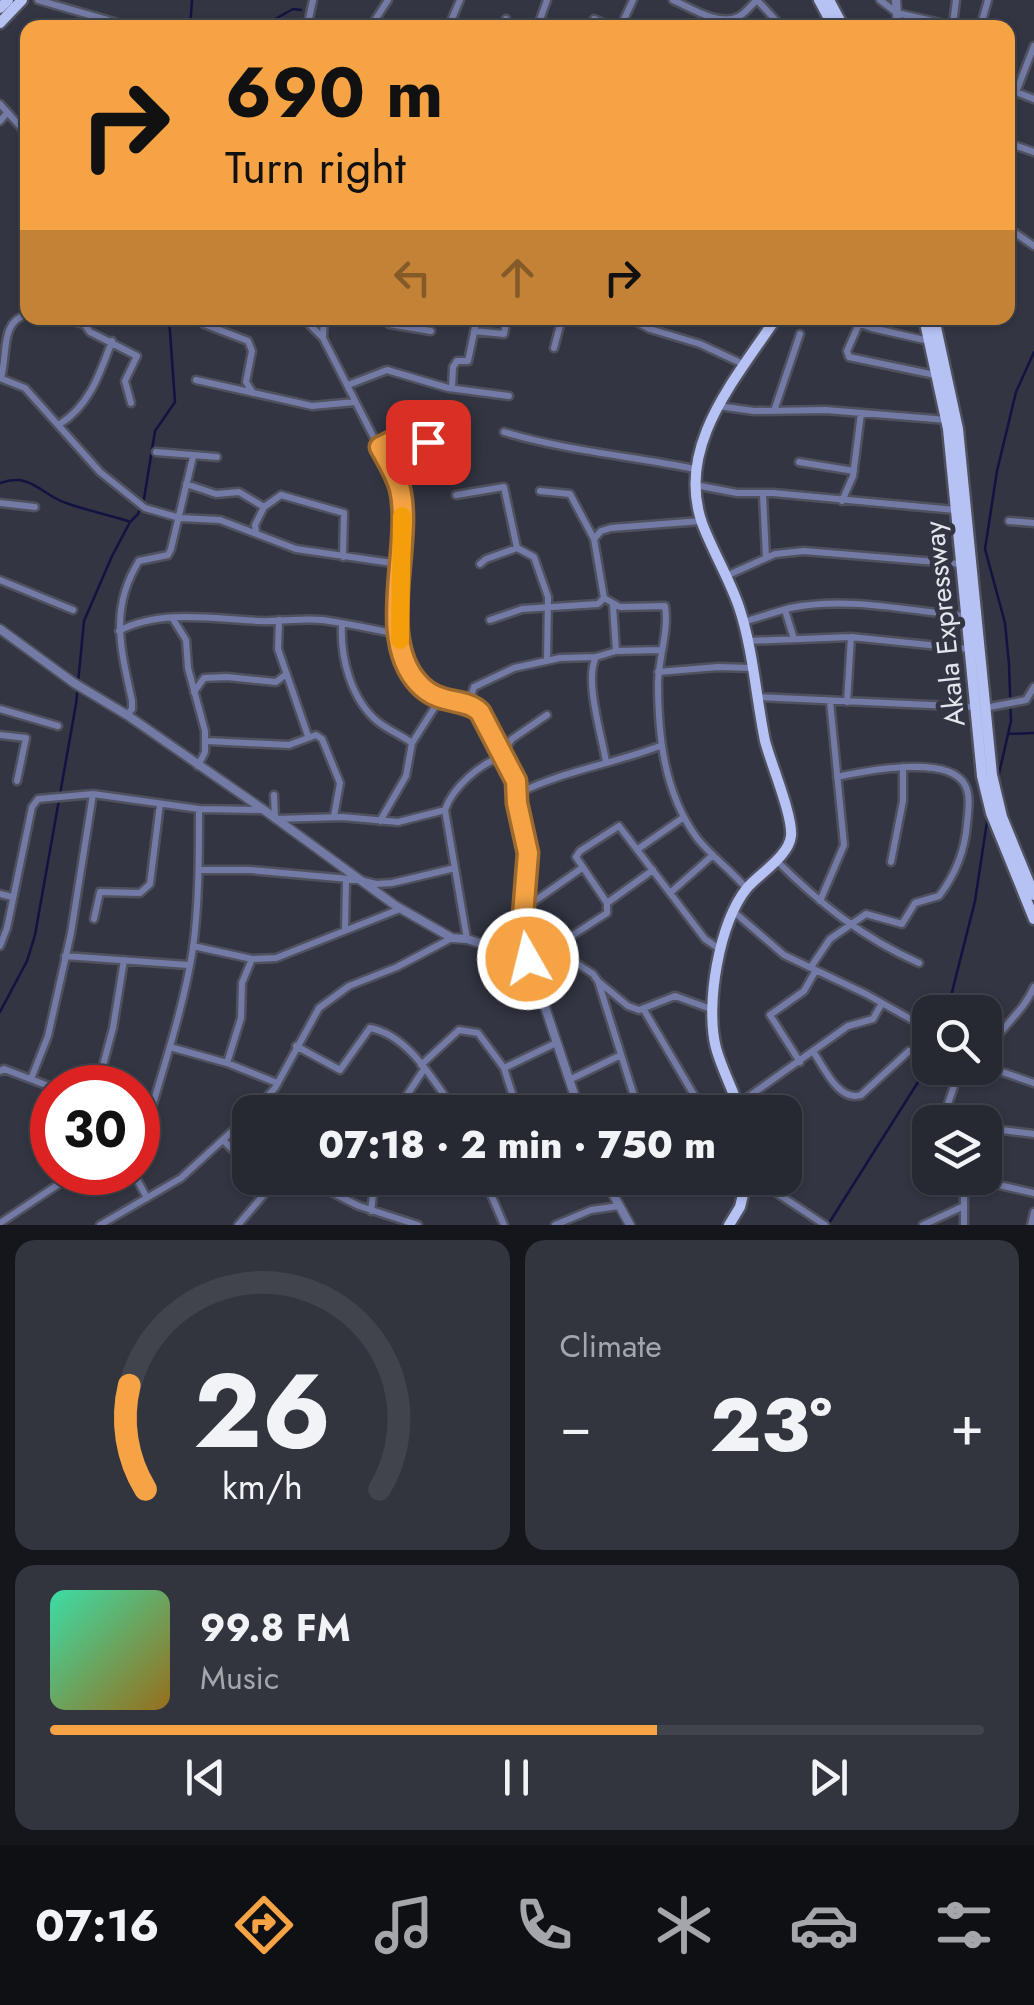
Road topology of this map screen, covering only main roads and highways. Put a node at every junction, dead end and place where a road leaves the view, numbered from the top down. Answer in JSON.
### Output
{"nodes":[{"id":1,"x":8,"y":0,"type":"edge"},
{"id":2,"x":22,"y":0,"type":"edge"},
{"id":3,"x":0,"y":8,"type":"edge"},
{"id":4,"x":0,"y":23,"type":"edge"},
{"id":5,"x":771,"y":325,"type":"edge"},
{"id":6,"x":926,"y":325,"type":"edge"},
{"id":7,"x":936,"y":325,"type":"edge"},
{"id":8,"x":971,"y":629,"type":"junction"},
{"id":9,"x":979,"y":707,"type":"junction"},
{"id":10,"x":992,"y":798,"type":"junction"},
{"id":11,"x":1034,"y":895,"type":"edge"},
{"id":12,"x":1034,"y":918,"type":"edge"},
{"id":13,"x":734,"y":1095,"type":"edge"},
{"id":14,"x":744,"y":1195,"type":"edge"},
{"id":15,"x":729,"y":1225,"type":"edge"}],
"edges":[{"from":1,"to":3,"type":"main road"},
{"from":2,"to":4,"type":"main road"},
{"from":5,"to":13,"type":"main road"},
{"from":6,"to":8,"type":"main road","name":"Akala Expressway"},
{"from":7,"to":8,"type":"main road","name":"Akala Expressway"},
{"from":8,"to":9,"type":"main road","name":"Akala Expressway"},
{"from":8,"to":9,"type":"main road","name":"Akala Expressway"},
{"from":9,"to":10,"type":"main road","name":"Akala Expressway"},
{"from":10,"to":11,"type":"main road","name":"Akala Expressway"},
{"from":10,"to":12,"type":"main road","name":"Akala Expressway"},
{"from":14,"to":15,"type":"main road"}]}
